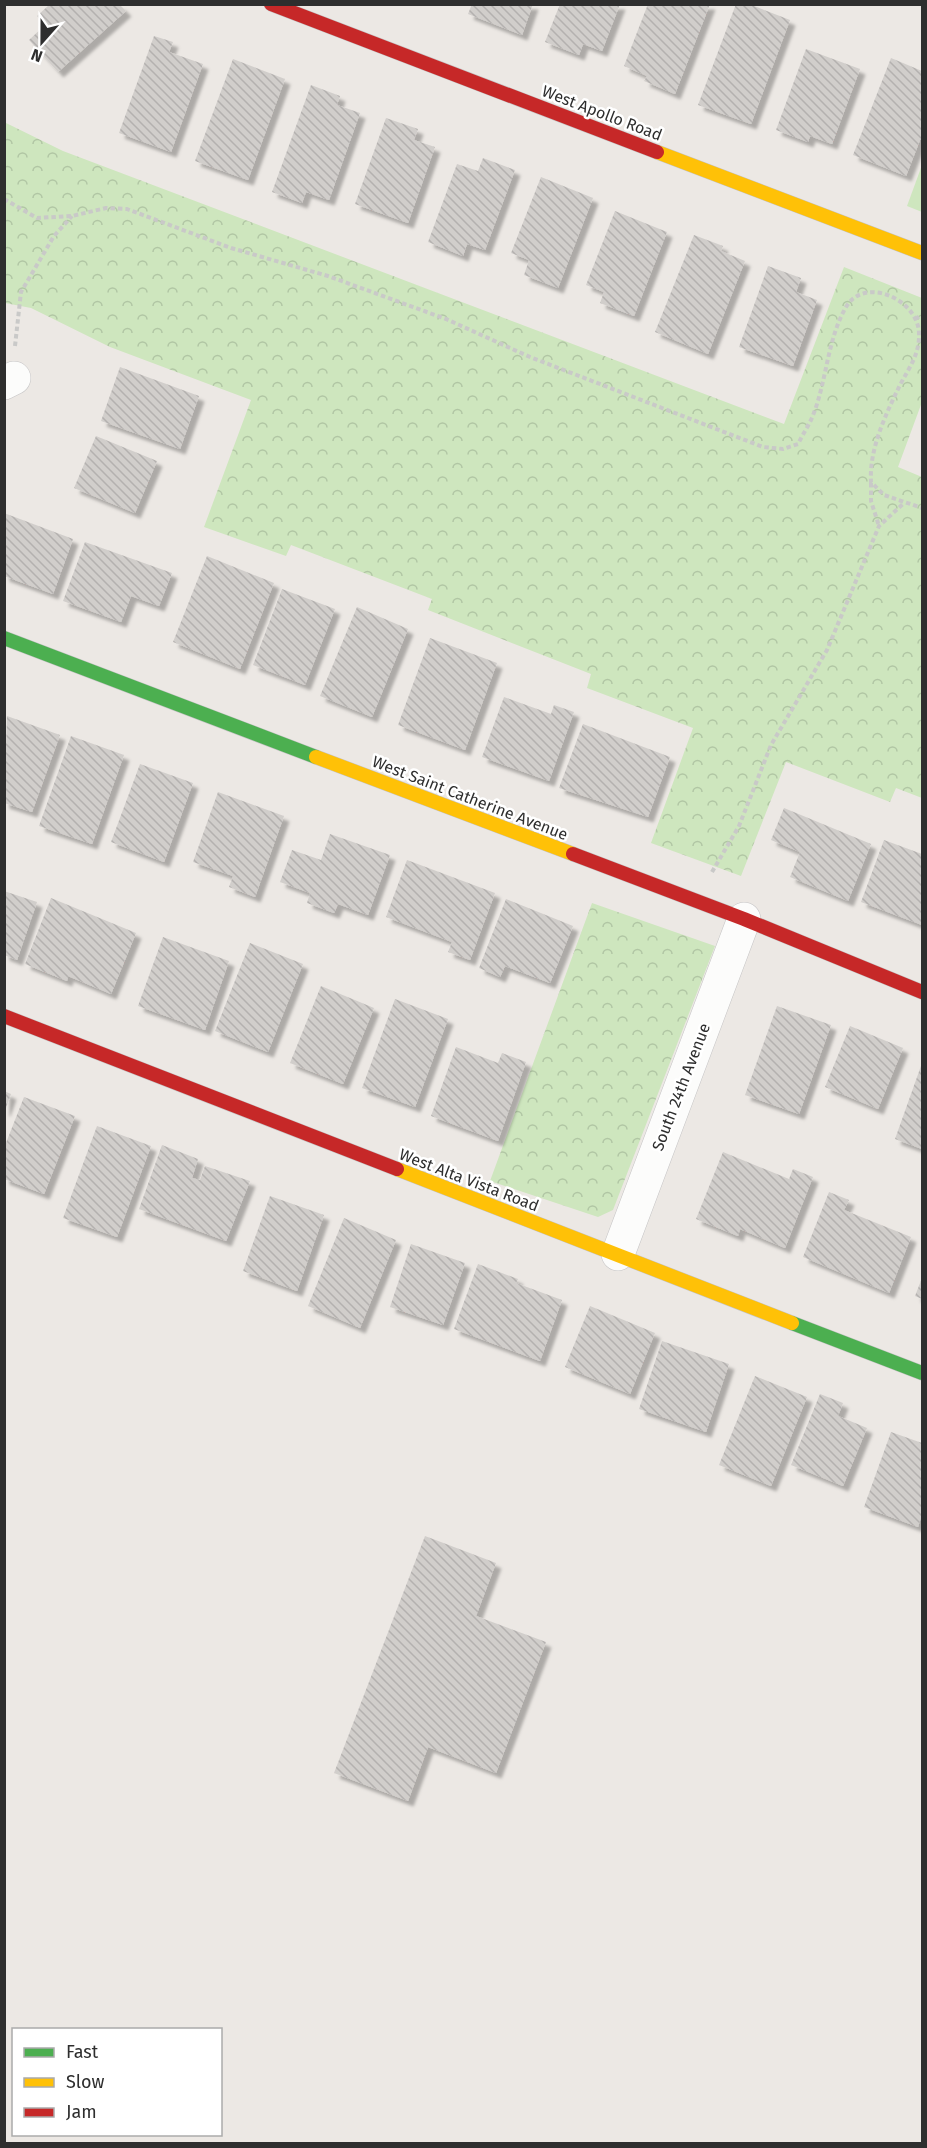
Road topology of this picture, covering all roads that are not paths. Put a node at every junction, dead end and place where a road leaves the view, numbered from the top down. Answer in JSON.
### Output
{"nodes":[{"id":1,"x":271,"y":4,"type":"edge"},
{"id":2,"x":922,"y":253,"type":"edge"},
{"id":3,"x":4,"y":638,"type":"edge"},
{"id":4,"x":744,"y":919,"type":"junction"},
{"id":5,"x":922,"y":992,"type":"edge"},
{"id":6,"x":4,"y":1017,"type":"edge"},
{"id":7,"x":618,"y":1254,"type":"junction"},
{"id":8,"x":922,"y":1373,"type":"edge"}],
"edges":[{"from":1,"to":2,"type":"street","name":"West Apollo Road"},
{"from":3,"to":4,"type":"street","name":"West Saint Catherine Avenue"},
{"from":4,"to":5,"type":"street","name":"West Saint Catherine Avenue"},
{"from":4,"to":7,"type":"street","name":"South 24th Avenue"},
{"from":6,"to":7,"type":"street","name":"West Alta Vista Road"},
{"from":7,"to":8,"type":"street","name":"West Alta Vista Road"}]}
